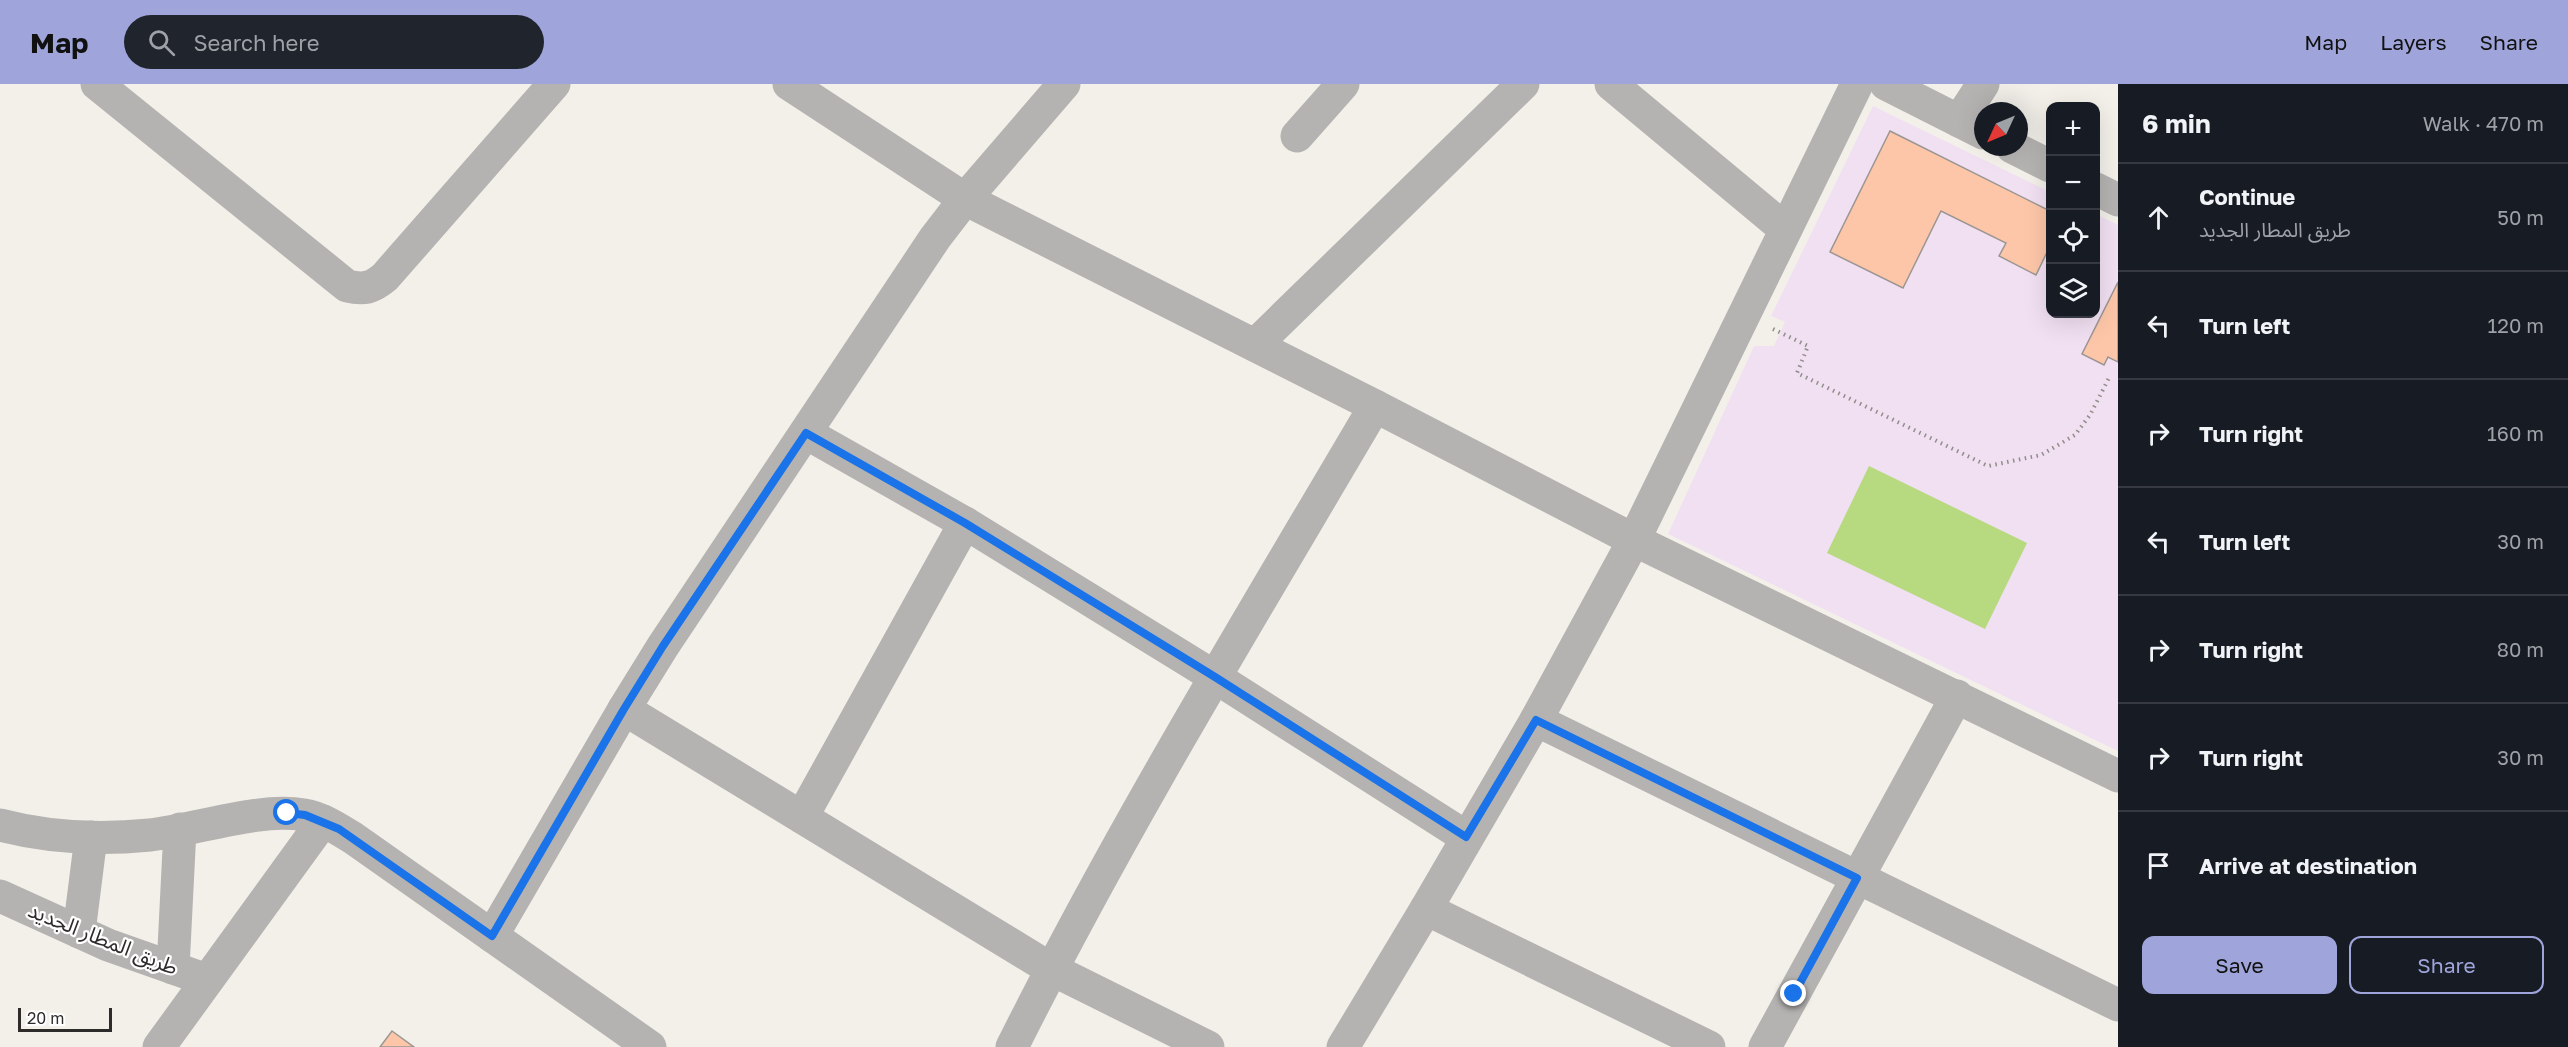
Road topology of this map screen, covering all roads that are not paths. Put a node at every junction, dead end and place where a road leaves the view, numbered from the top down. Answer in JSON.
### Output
{"nodes":[{"id":1,"x":97,"y":84,"type":"edge"},
{"id":2,"x":554,"y":84,"type":"edge"},
{"id":3,"x":789,"y":84,"type":"edge"},
{"id":4,"x":1064,"y":84,"type":"edge"},
{"id":5,"x":1343,"y":84,"type":"edge"},
{"id":6,"x":1523,"y":84,"type":"edge"},
{"id":7,"x":1611,"y":84,"type":"edge"},
{"id":8,"x":1857,"y":84,"type":"edge"},
{"id":9,"x":1886,"y":84,"type":"edge"},
{"id":10,"x":1983,"y":84,"type":"edge"},
{"id":11,"x":827,"y":93,"type":"edge"},
{"id":12,"x":1971,"y":127,"type":"edge"},
{"id":13,"x":1297,"y":136,"type":"dead end"},
{"id":14,"x":2028,"y":155,"type":"edge"},
{"id":15,"x":2046,"y":164,"type":"edge"},
{"id":16,"x":2100,"y":191,"type":"edge"},
{"id":17,"x":964,"y":200,"type":"junction"},
{"id":18,"x":2118,"y":200,"type":"edge"},
{"id":19,"x":1785,"y":229,"type":"junction"},
{"id":20,"x":1255,"y":345,"type":"junction"},
{"id":21,"x":1375,"y":406,"type":"junction"},
{"id":22,"x":806,"y":433,"type":"junction"},
{"id":23,"x":965,"y":523,"type":"junction"},
{"id":24,"x":1634,"y":540,"type":"junction"},
{"id":25,"x":1215,"y":677,"type":"junction"},
{"id":26,"x":1958,"y":696,"type":"junction"},
{"id":27,"x":624,"y":709,"type":"junction"},
{"id":28,"x":1536,"y":720,"type":"junction"},
{"id":29,"x":2118,"y":776,"type":"edge"},
{"id":30,"x":802,"y":817,"type":"junction"},
{"id":31,"x":323,"y":821,"type":"junction"},
{"id":32,"x":0,"y":825,"type":"edge"},
{"id":33,"x":180,"y":829,"type":"junction"},
{"id":34,"x":91,"y":837,"type":"junction"},
{"id":35,"x":1466,"y":837,"type":"junction"},
{"id":36,"x":1857,"y":878,"type":"junction"},
{"id":37,"x":0,"y":896,"type":"edge"},
{"id":38,"x":1426,"y":909,"type":"junction"},
{"id":39,"x":79,"y":932,"type":"junction"},
{"id":40,"x":492,"y":936,"type":"junction"},
{"id":41,"x":173,"y":968,"type":"junction"},
{"id":42,"x":1051,"y":969,"type":"junction"},
{"id":43,"x":207,"y":980,"type":"junction"},
{"id":44,"x":2118,"y":1005,"type":"edge"},
{"id":45,"x":159,"y":1047,"type":"edge"},
{"id":46,"x":650,"y":1047,"type":"edge"},
{"id":47,"x":1012,"y":1047,"type":"edge"},
{"id":48,"x":1208,"y":1047,"type":"edge"},
{"id":49,"x":1343,"y":1047,"type":"edge"},
{"id":50,"x":1709,"y":1047,"type":"edge"},
{"id":51,"x":1765,"y":1047,"type":"edge"}],
"edges":[{"from":1,"to":2,"type":"street"},
{"from":3,"to":11,"type":"street"},
{"from":4,"to":17,"type":"street"},
{"from":5,"to":13,"type":"street"},
{"from":6,"to":20,"type":"street"},
{"from":7,"to":19,"type":"street"},
{"from":8,"to":19,"type":"street"},
{"from":9,"to":12,"type":"street"},
{"from":10,"to":12,"type":"street"},
{"from":11,"to":17,"type":"street"},
{"from":14,"to":15,"type":"street"},
{"from":16,"to":18,"type":"street"},
{"from":17,"to":20,"type":"street"},
{"from":17,"to":22,"type":"street"},
{"from":19,"to":24,"type":"street"},
{"from":20,"to":21,"type":"street"},
{"from":21,"to":24,"type":"street"},
{"from":21,"to":25,"type":"street"},
{"from":22,"to":23,"type":"street"},
{"from":22,"to":27,"type":"street"},
{"from":23,"to":25,"type":"street"},
{"from":23,"to":30,"type":"street"},
{"from":24,"to":26,"type":"street"},
{"from":24,"to":28,"type":"street"},
{"from":25,"to":35,"type":"street"},
{"from":25,"to":42,"type":"street"},
{"from":26,"to":29,"type":"street"},
{"from":26,"to":36,"type":"street"},
{"from":27,"to":30,"type":"street"},
{"from":27,"to":40,"type":"street"},
{"from":28,"to":35,"type":"street"},
{"from":28,"to":36,"type":"street"},
{"from":30,"to":42,"type":"street"},
{"from":31,"to":33,"type":"street"},
{"from":31,"to":40,"type":"street"},
{"from":31,"to":43,"type":"street"},
{"from":32,"to":34,"type":"street"},
{"from":33,"to":34,"type":"street"},
{"from":33,"to":41,"type":"street"},
{"from":34,"to":39,"type":"street"},
{"from":35,"to":38,"type":"street"},
{"from":36,"to":44,"type":"street"},
{"from":36,"to":51,"type":"street"},
{"from":37,"to":39,"type":"street","name":"طريق المطار الجديد"},
{"from":38,"to":49,"type":"street"},
{"from":38,"to":50,"type":"street"},
{"from":39,"to":41,"type":"street","name":"طريق المطار الجديد"},
{"from":40,"to":46,"type":"street"},
{"from":41,"to":43,"type":"street","name":"طريق المطار الجديد"},
{"from":42,"to":47,"type":"street"},
{"from":42,"to":48,"type":"street"},
{"from":43,"to":45,"type":"street"}]}
